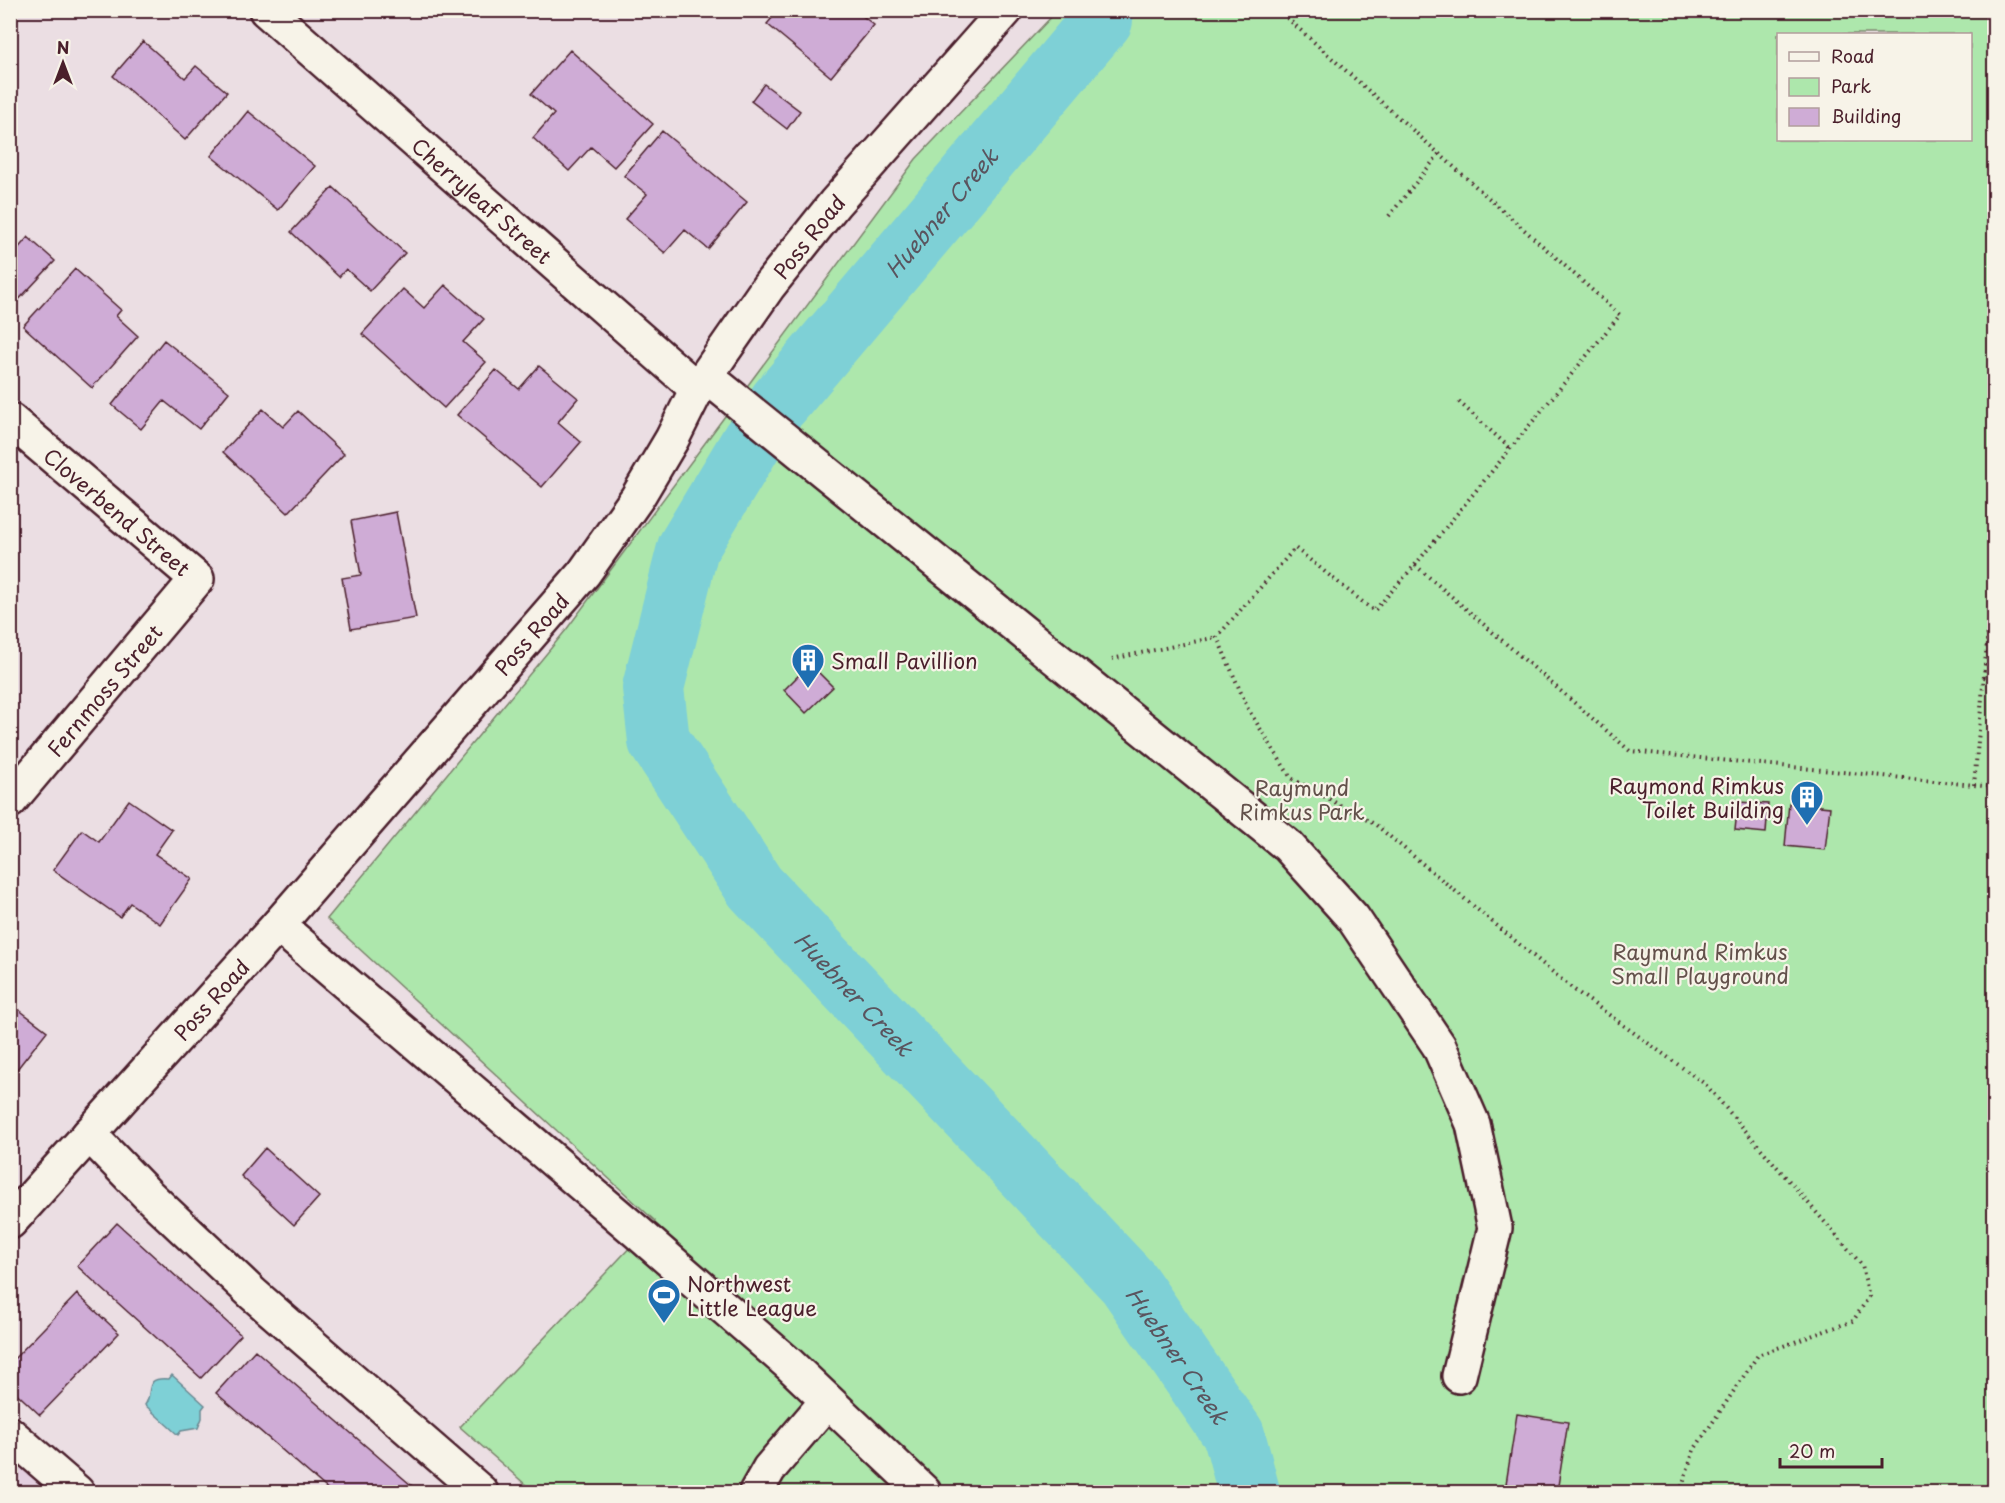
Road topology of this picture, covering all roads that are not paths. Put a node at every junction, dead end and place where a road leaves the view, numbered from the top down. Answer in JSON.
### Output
{"nodes":[{"id":1,"x":266,"y":10,"type":"edge"},
{"id":2,"x":999,"y":13,"type":"edge"},
{"id":3,"x":702,"y":383,"type":"junction"},
{"id":4,"x":10,"y":420,"type":"edge"},
{"id":5,"x":197,"y":579,"type":"joint"},
{"id":6,"x":10,"y":801,"type":"edge"},
{"id":7,"x":278,"y":925,"type":"junction"},
{"id":8,"x":89,"y":1134,"type":"junction"},
{"id":9,"x":10,"y":1222,"type":"edge"},
{"id":10,"x":1459,"y":1376,"type":"dead end"},
{"id":11,"x":827,"y":1401,"type":"junction"},
{"id":12,"x":10,"y":1434,"type":"edge"},
{"id":13,"x":77,"y":1492,"type":"edge"},
{"id":14,"x":481,"y":1492,"type":"edge"},
{"id":15,"x":756,"y":1492,"type":"edge"},
{"id":16,"x":924,"y":1492,"type":"edge"}],
"edges":[{"from":1,"to":3,"type":"street","name":"Cherryleaf Street"},
{"from":2,"to":3,"type":"street","name":"Poss Road"},
{"from":3,"to":7,"type":"street","name":"Poss Road"},
{"from":3,"to":10,"type":"street","name":"Cherryleaf Street"},
{"from":4,"to":5,"type":"street","name":"Cloverbend Street"},
{"from":5,"to":6,"type":"street","name":"Fernmoss Street"},
{"from":7,"to":8,"type":"street","name":"Poss Road"},
{"from":7,"to":11,"type":"street"},
{"from":8,"to":9,"type":"street","name":"Poss Road"},
{"from":8,"to":14,"type":"street"},
{"from":11,"to":15,"type":"street"},
{"from":11,"to":16,"type":"street"},
{"from":12,"to":13,"type":"street"}]}
